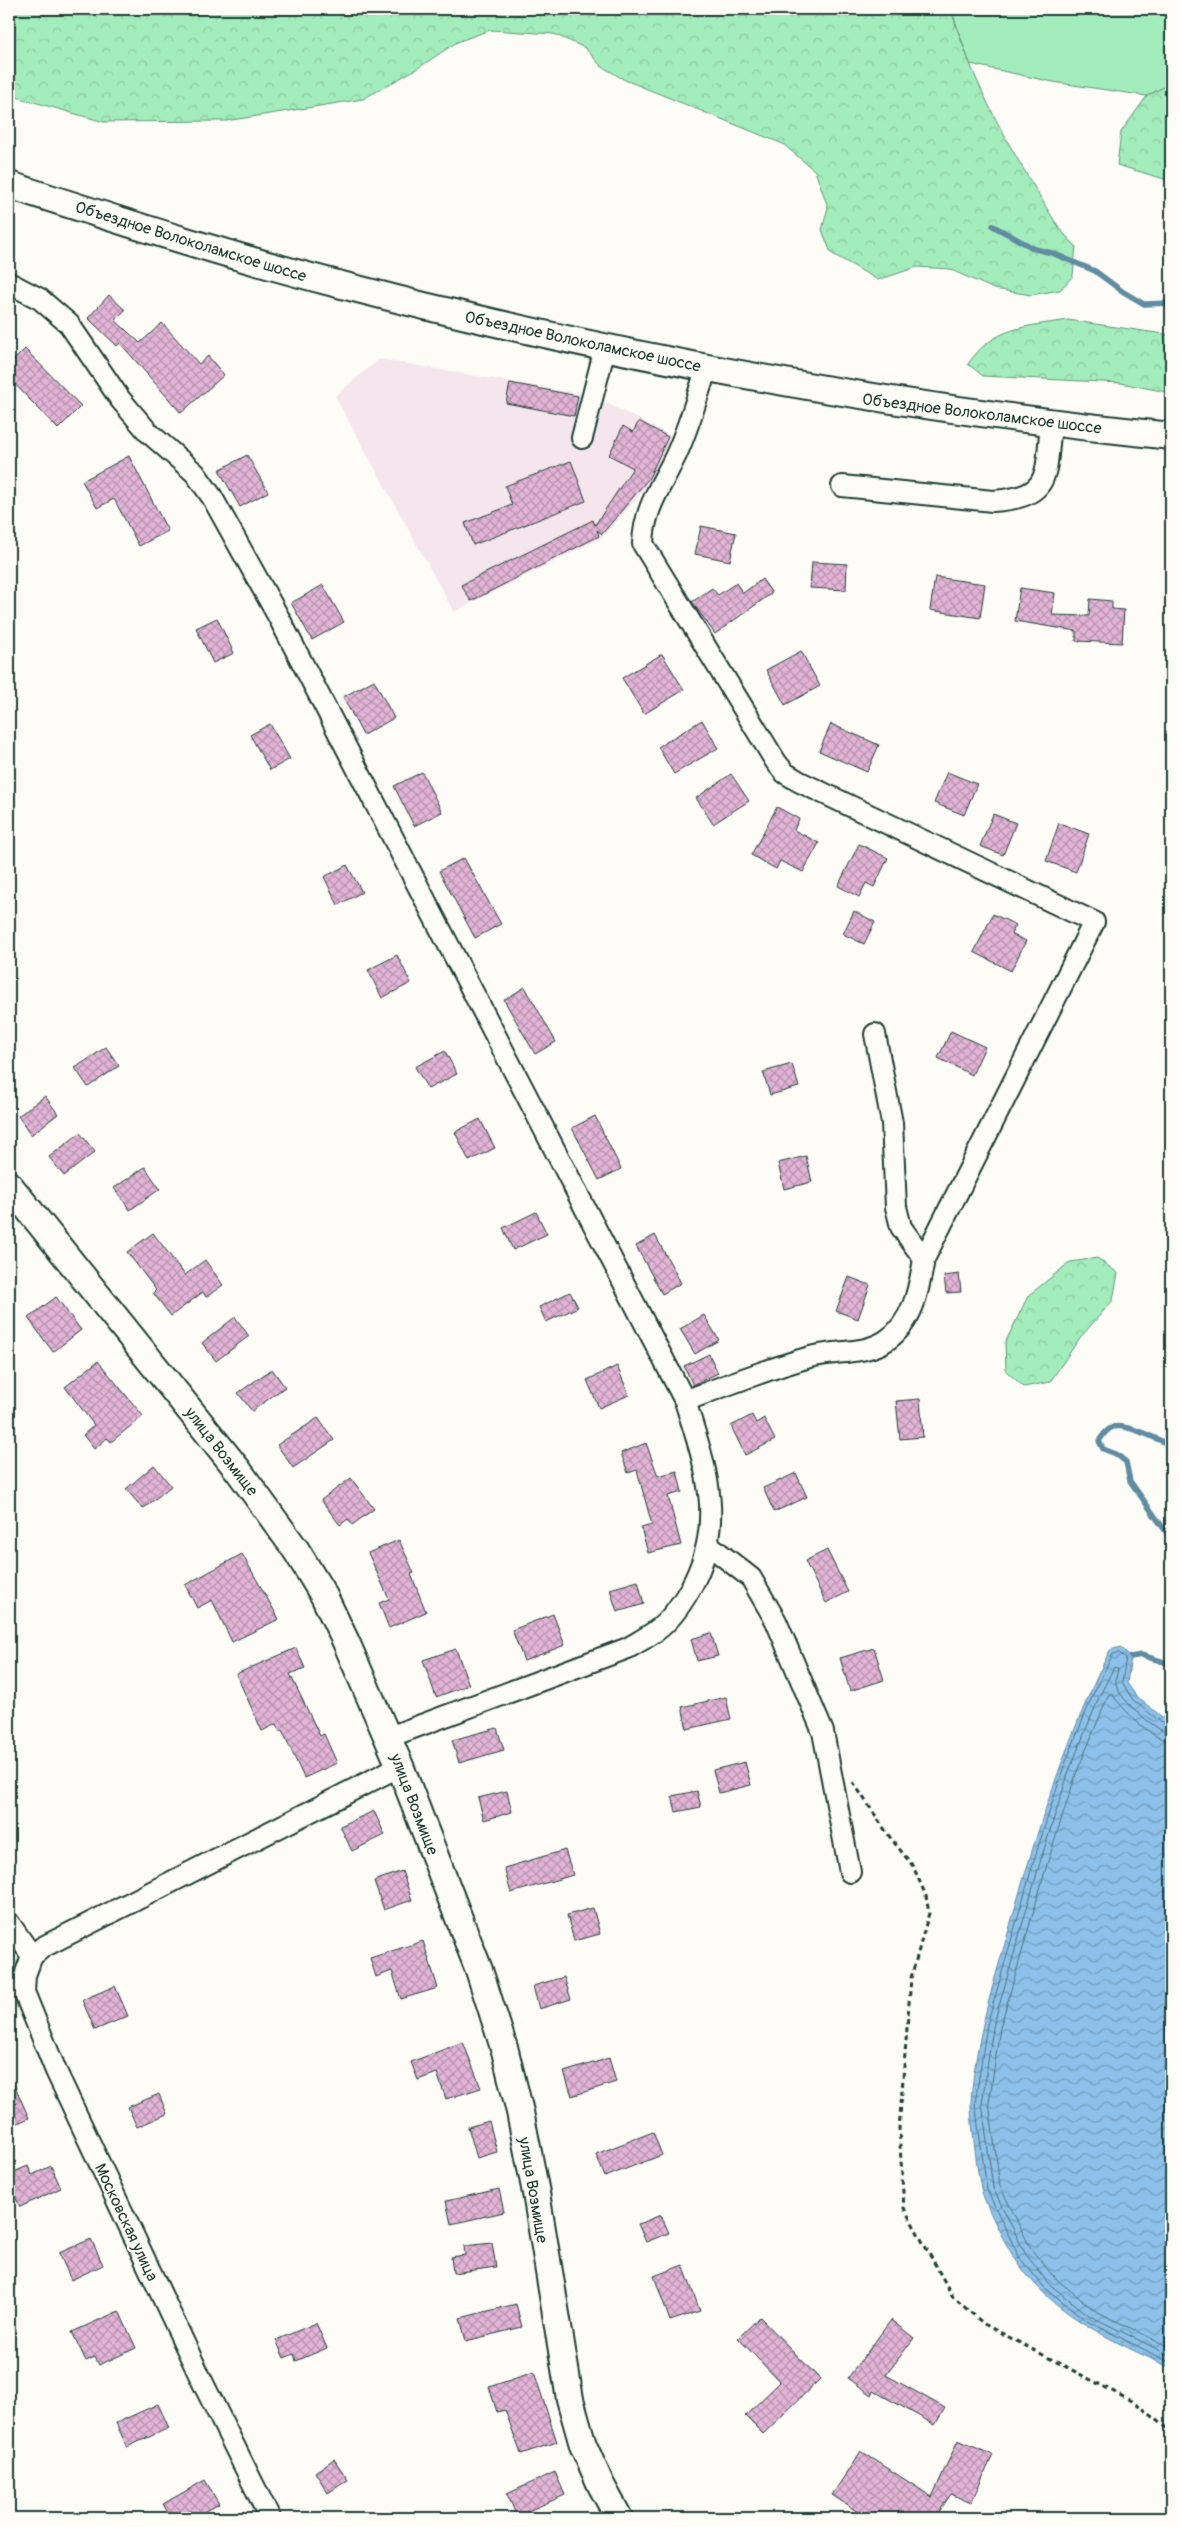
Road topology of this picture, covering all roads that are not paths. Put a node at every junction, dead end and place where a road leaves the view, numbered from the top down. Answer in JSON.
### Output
{"nodes":[{"id":1,"x":9,"y":185,"type":"edge"},
{"id":2,"x":9,"y":283,"type":"edge"},
{"id":3,"x":605,"y":348,"type":"junction"},
{"id":4,"x":706,"y":368,"type":"junction"},
{"id":5,"x":1051,"y":424,"type":"junction"},
{"id":6,"x":1171,"y":436,"type":"edge"},
{"id":7,"x":582,"y":438,"type":"dead end"},
{"id":8,"x":842,"y":486,"type":"dead end"},
{"id":9,"x":874,"y":1034,"type":"dead end"},
{"id":10,"x":9,"y":1185,"type":"edge"},
{"id":11,"x":924,"y":1259,"type":"junction"},
{"id":12,"x":685,"y":1401,"type":"junction"},
{"id":13,"x":709,"y":1545,"type":"junction"},
{"id":14,"x":389,"y":1736,"type":"junction"},
{"id":15,"x":400,"y":1766,"type":"junction"},
{"id":16,"x":850,"y":1872,"type":"dead end"},
{"id":17,"x":9,"y":1924,"type":"edge"},
{"id":18,"x":32,"y":1956,"type":"junction"},
{"id":19,"x":270,"y":2518,"type":"edge"},
{"id":20,"x":619,"y":2518,"type":"edge"}],
"edges":[{"from":1,"to":3,"type":"main road","name":"Объездное Волоколамское шоссе"},
{"from":2,"to":12,"type":"street"},
{"from":3,"to":4,"type":"main road","name":"Объездное Волоколамское шоссе"},
{"from":3,"to":7,"type":"street"},
{"from":4,"to":5,"type":"main road","name":"Объездное Волоколамское шоссе"},
{"from":4,"to":11,"type":"street"},
{"from":5,"to":6,"type":"main road","name":"Объездное Волоколамское шоссе"},
{"from":5,"to":8,"type":"street"},
{"from":9,"to":11,"type":"street"},
{"from":10,"to":14,"type":"main road","name":"улица Возмище"},
{"from":11,"to":12,"type":"street"},
{"from":12,"to":13,"type":"street"},
{"from":13,"to":14,"type":"street"},
{"from":13,"to":16,"type":"street"},
{"from":14,"to":15,"type":"main road","name":"улица Возмище"},
{"from":15,"to":18,"type":"street"},
{"from":15,"to":20,"type":"main road","name":"улица Возмище"},
{"from":17,"to":18,"type":"street"},
{"from":18,"to":19,"type":"street","name":"Московская улица"}]}
